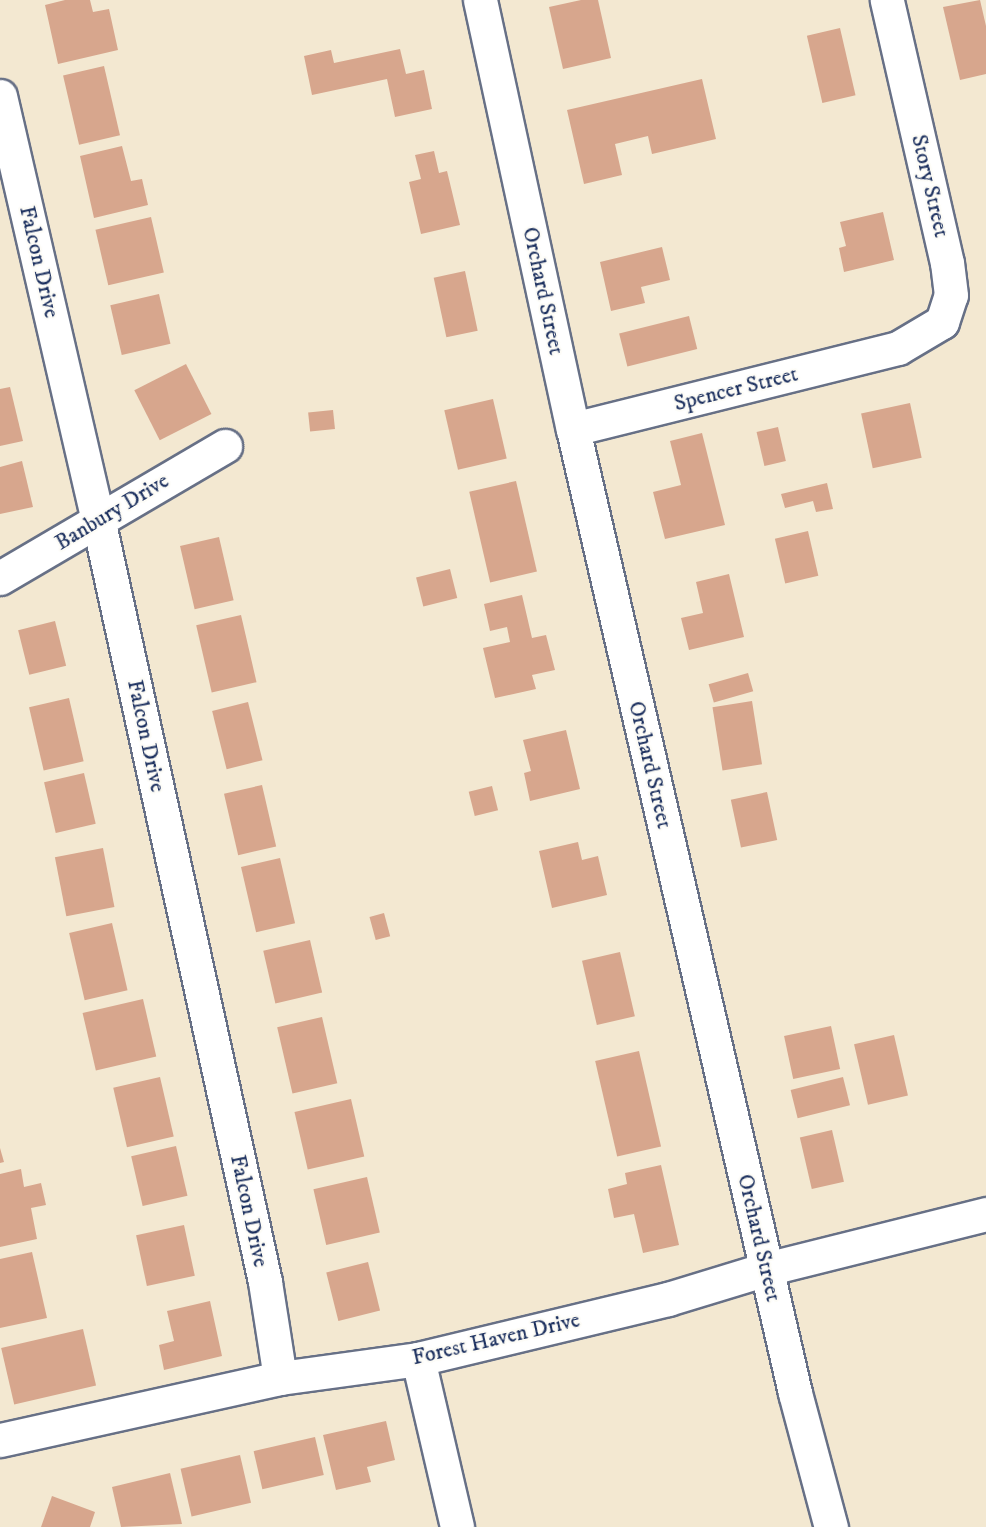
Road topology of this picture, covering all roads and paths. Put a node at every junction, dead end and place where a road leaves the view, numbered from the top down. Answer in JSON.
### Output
{"nodes":[{"id":1,"x":480,"y":0,"type":"edge"},
{"id":2,"x":887,"y":0,"type":"edge"},
{"id":3,"x":0,"y":96,"type":"edge"},
{"id":4,"x":898,"y":348,"type":"joint"},
{"id":5,"x":573,"y":429,"type":"junction"},
{"id":6,"x":225,"y":447,"type":"dead end"},
{"id":7,"x":98,"y":519,"type":"junction"},
{"id":8,"x":0,"y":578,"type":"edge"},
{"id":9,"x":986,"y":1214,"type":"edge"},
{"id":10,"x":766,"y":1269,"type":"junction"},
{"id":11,"x":418,"y":1359,"type":"junction"},
{"id":12,"x":280,"y":1378,"type":"junction"},
{"id":13,"x":0,"y":1440,"type":"edge"},
{"id":14,"x":458,"y":1527,"type":"edge"},
{"id":15,"x":831,"y":1527,"type":"edge"}],
"edges":[{"from":1,"to":5,"type":"street","name":"Orchard Street"},
{"from":2,"to":4,"type":"street","name":"Story Street"},
{"from":3,"to":7,"type":"street","name":"Falcon Drive"},
{"from":4,"to":5,"type":"street","name":"Spencer Street"},
{"from":5,"to":10,"type":"street","name":"Orchard Street"},
{"from":6,"to":7,"type":"street","name":"Banbury Drive"},
{"from":7,"to":8,"type":"street","name":"Banbury Drive"},
{"from":7,"to":12,"type":"street","name":"Falcon Drive"},
{"from":9,"to":10,"type":"street","name":"Forest Haven Drive"},
{"from":10,"to":11,"type":"street","name":"Forest Haven Drive"},
{"from":10,"to":15,"type":"street","name":"Orchard Street"},
{"from":11,"to":12,"type":"street","name":"Forest Haven Drive"},
{"from":11,"to":14,"type":"street"},
{"from":12,"to":13,"type":"street","name":"Forest Haven Drive"}]}
